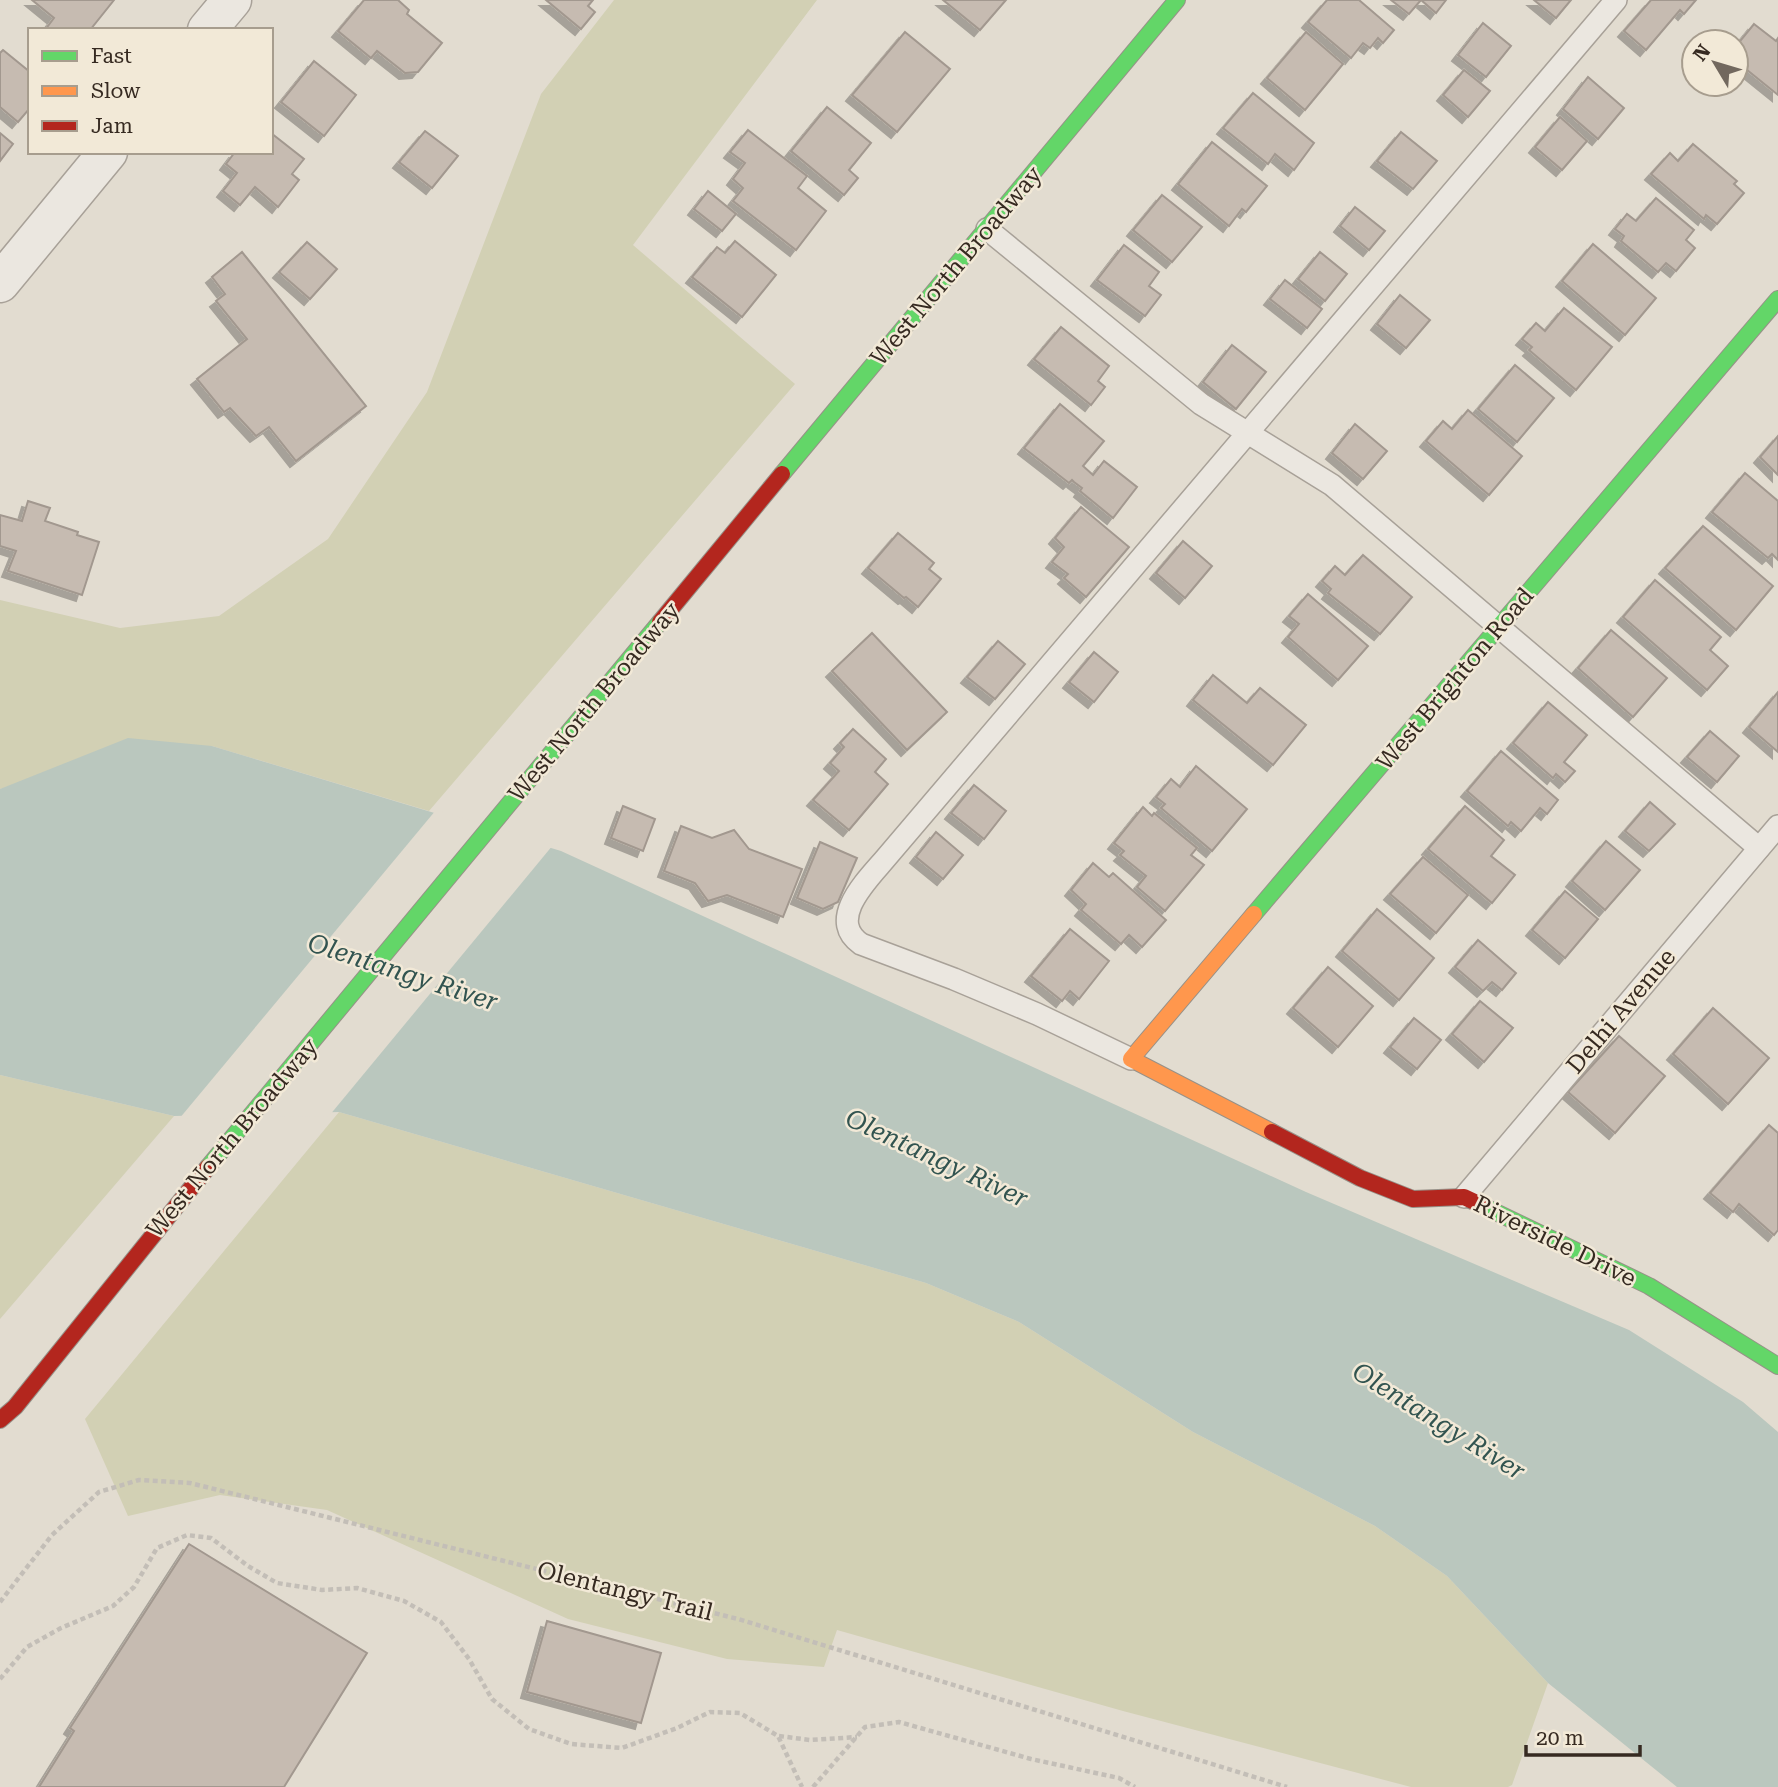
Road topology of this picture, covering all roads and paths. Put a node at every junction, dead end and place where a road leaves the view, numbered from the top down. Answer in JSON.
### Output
{"nodes":[{"id":1,"x":232,"y":0,"type":"edge"},
{"id":2,"x":1177,"y":0,"type":"edge"},
{"id":3,"x":1616,"y":0,"type":"edge"},
{"id":4,"x":209,"y":28,"type":"edge"},
{"id":5,"x":106,"y":154,"type":"edge"},
{"id":6,"x":987,"y":229,"type":"junction"},
{"id":7,"x":0,"y":283,"type":"edge"},
{"id":8,"x":1778,"y":299,"type":"edge"},
{"id":9,"x":1247,"y":434,"type":"junction"},
{"id":10,"x":1499,"y":627,"type":"junction"},
{"id":11,"x":1778,"y":826,"type":"edge"},
{"id":12,"x":1759,"y":848,"type":"junction"},
{"id":13,"x":1132,"y":1059,"type":"junction"},
{"id":14,"x":1464,"y":1197,"type":"junction"},
{"id":15,"x":1778,"y":1366,"type":"edge"},
{"id":16,"x":2,"y":1426,"type":"edge"},
{"id":17,"x":0,"y":1602,"type":"edge"},
{"id":18,"x":0,"y":1679,"type":"edge"},
{"id":19,"x":778,"y":1736,"type":"junction"},
{"id":20,"x":857,"y":1737,"type":"junction"},
{"id":21,"x":802,"y":1787,"type":"edge"},
{"id":22,"x":813,"y":1787,"type":"edge"},
{"id":23,"x":1135,"y":1787,"type":"edge"},
{"id":24,"x":1287,"y":1787,"type":"edge"}],
"edges":[{"from":1,"to":4,"type":"street"},
{"from":2,"to":6,"type":"main road","name":"West North Broadway"},
{"from":3,"to":9,"type":"lane"},
{"from":5,"to":7,"type":"street"},
{"from":6,"to":9,"type":"lane"},
{"from":6,"to":16,"type":"main road","name":"West North Broadway"},
{"from":8,"to":10,"type":"main road","name":"West Brighton Road"},
{"from":9,"to":10,"type":"lane"},
{"from":9,"to":13,"type":"lane"},
{"from":10,"to":12,"type":"lane"},
{"from":10,"to":13,"type":"main road","name":"West Brighton Road"},
{"from":11,"to":12,"type":"lane","name":"Delhi Avenue"},
{"from":12,"to":14,"type":"lane","name":"Delhi Avenue"},
{"from":13,"to":14,"type":"main road","name":"Riverside Drive"},
{"from":14,"to":15,"type":"main road","name":"Riverside Drive"},
{"from":17,"to":24,"type":"path","name":"Olentangy Trail"},
{"from":18,"to":19,"type":"path"},
{"from":19,"to":20,"type":"path"},
{"from":19,"to":21,"type":"path"},
{"from":20,"to":22,"type":"path"},
{"from":20,"to":23,"type":"path"}]}
